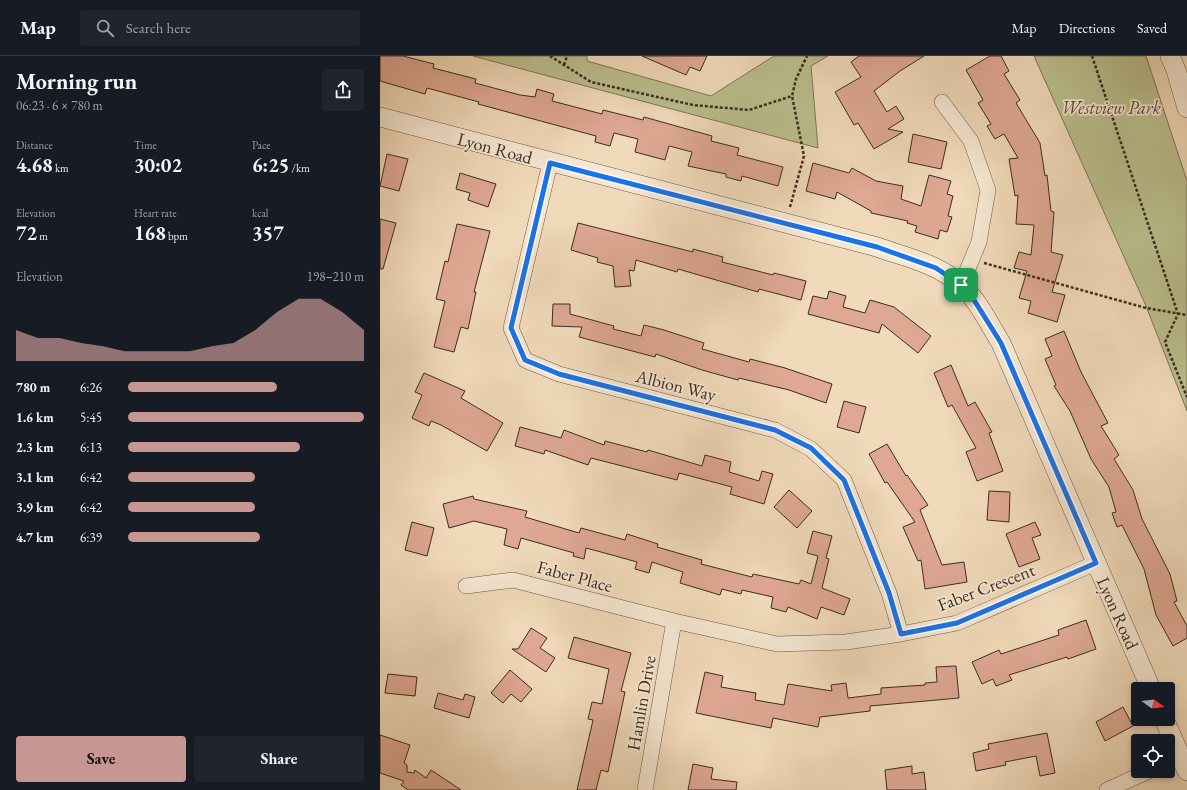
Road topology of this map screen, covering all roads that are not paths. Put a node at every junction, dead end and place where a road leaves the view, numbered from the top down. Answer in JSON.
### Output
{"nodes":[{"id":1,"x":1170,"y":56,"type":"edge"},
{"id":2,"x":942,"y":102,"type":"dead end"},
{"id":3,"x":1187,"y":108,"type":"edge"},
{"id":4,"x":380,"y":117,"type":"edge"},
{"id":5,"x":550,"y":163,"type":"junction"},
{"id":6,"x":961,"y":285,"type":"junction"},
{"id":7,"x":1096,"y":563,"type":"junction"},
{"id":8,"x":466,"y":586,"type":"dead end"},
{"id":9,"x":674,"y":621,"type":"junction"},
{"id":10,"x":901,"y":634,"type":"junction"},
{"id":11,"x":1148,"y":682,"type":"edge"},
{"id":12,"x":1166,"y":726,"type":"edge"},
{"id":13,"x":1179,"y":763,"type":"edge"},
{"id":14,"x":1134,"y":778,"type":"edge"},
{"id":15,"x":645,"y":790,"type":"edge"},
{"id":16,"x":1107,"y":790,"type":"edge"}],
"edges":[{"from":1,"to":3,"type":"street"},
{"from":2,"to":6,"type":"street"},
{"from":4,"to":5,"type":"street","name":"Lyon Road"},
{"from":5,"to":6,"type":"street","name":"Lyon Road"},
{"from":5,"to":10,"type":"street","name":"Albion Way"},
{"from":6,"to":7,"type":"street","name":"Lyon Road"},
{"from":7,"to":10,"type":"street","name":"Faber Crescent"},
{"from":7,"to":11,"type":"street","name":"Lyon Road"},
{"from":8,"to":9,"type":"street","name":"Faber Place"},
{"from":9,"to":10,"type":"street","name":"Faber Crescent"},
{"from":9,"to":15,"type":"street","name":"Hamlin Drive"},
{"from":12,"to":13,"type":"street"},
{"from":14,"to":16,"type":"street"}]}
